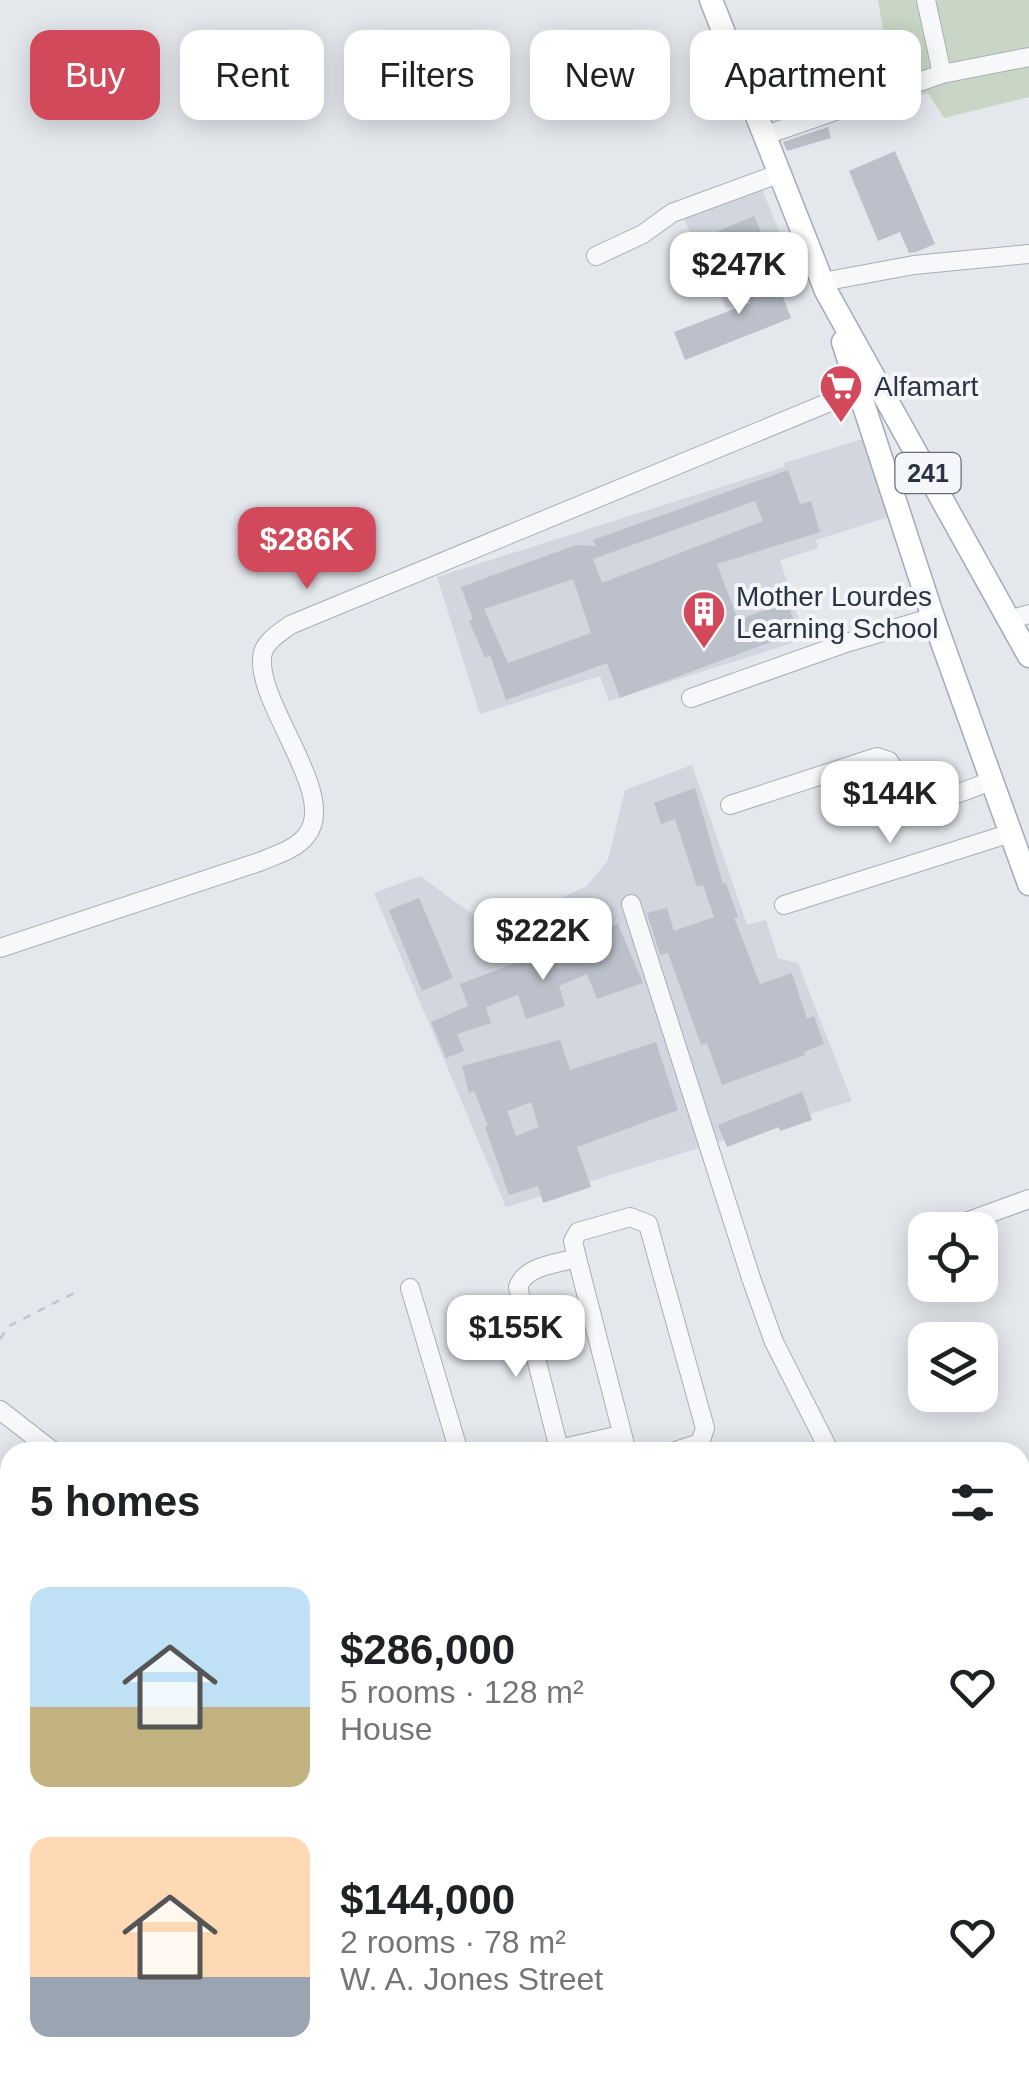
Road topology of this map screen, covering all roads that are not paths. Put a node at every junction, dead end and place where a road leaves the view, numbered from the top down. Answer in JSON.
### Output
{"nodes":[{"id":1,"x":711,"y":0,"type":"edge"},
{"id":2,"x":926,"y":0,"type":"edge"},
{"id":3,"x":1029,"y":57,"type":"edge"},
{"id":4,"x":942,"y":74,"type":"junction"},
{"id":5,"x":762,"y":136,"type":"junction"},
{"id":6,"x":778,"y":174,"type":"junction"},
{"id":7,"x":1029,"y":254,"type":"edge"},
{"id":8,"x":596,"y":256,"type":"dead end"},
{"id":9,"x":824,"y":286,"type":"junction"},
{"id":10,"x":859,"y":390,"type":"junction"},
{"id":11,"x":933,"y":617,"type":"junction"},
{"id":12,"x":1019,"y":617,"type":"edge"},
{"id":13,"x":1029,"y":656,"type":"edge"},
{"id":14,"x":691,"y":698,"type":"dead end"},
{"id":15,"x":991,"y":782,"type":"junction"},
{"id":16,"x":730,"y":805,"type":"dead end"},
{"id":17,"x":1010,"y":833,"type":"junction"},
{"id":18,"x":1029,"y":884,"type":"edge"},
{"id":19,"x":631,"y":904,"type":"dead end"},
{"id":20,"x":784,"y":905,"type":"dead end"},
{"id":21,"x":0,"y":948,"type":"edge"},
{"id":22,"x":1029,"y":1199,"type":"edge"},
{"id":23,"x":993,"y":1212,"type":"edge"},
{"id":24,"x":577,"y":1258,"type":"junction"},
{"id":25,"x":410,"y":1288,"type":"dead end"},
{"id":26,"x":0,"y":1410,"type":"edge"},
{"id":27,"x":41,"y":1442,"type":"edge"},
{"id":28,"x":456,"y":1442,"type":"edge"},
{"id":29,"x":550,"y":1442,"type":"edge"},
{"id":30,"x":623,"y":1442,"type":"edge"},
{"id":31,"x":700,"y":1442,"type":"edge"},
{"id":32,"x":825,"y":1442,"type":"edge"}],
"edges":[{"from":1,"to":5,"type":"main road","number":"241"},
{"from":2,"to":4,"type":"street"},
{"from":3,"to":4,"type":"street"},
{"from":4,"to":5,"type":"street"},
{"from":5,"to":6,"type":"main road","number":"241"},
{"from":6,"to":8,"type":"street"},
{"from":6,"to":9,"type":"main road","number":"241"},
{"from":7,"to":9,"type":"street"},
{"from":9,"to":10,"type":"main road"},
{"from":9,"to":12,"type":"main road","number":"241"},
{"from":10,"to":11,"type":"main road"},
{"from":10,"to":21,"type":"street"},
{"from":11,"to":14,"type":"street"},
{"from":11,"to":15,"type":"main road"},
{"from":12,"to":13,"type":"main road","number":"241"},
{"from":15,"to":16,"type":"street"},
{"from":15,"to":17,"type":"main road"},
{"from":17,"to":18,"type":"main road"},
{"from":17,"to":20,"type":"street"},
{"from":19,"to":32,"type":"street"},
{"from":22,"to":23,"type":"street"},
{"from":24,"to":29,"type":"street"},
{"from":24,"to":30,"type":"street"},
{"from":24,"to":31,"type":"street"},
{"from":25,"to":28,"type":"street"},
{"from":26,"to":27,"type":"street"}]}
